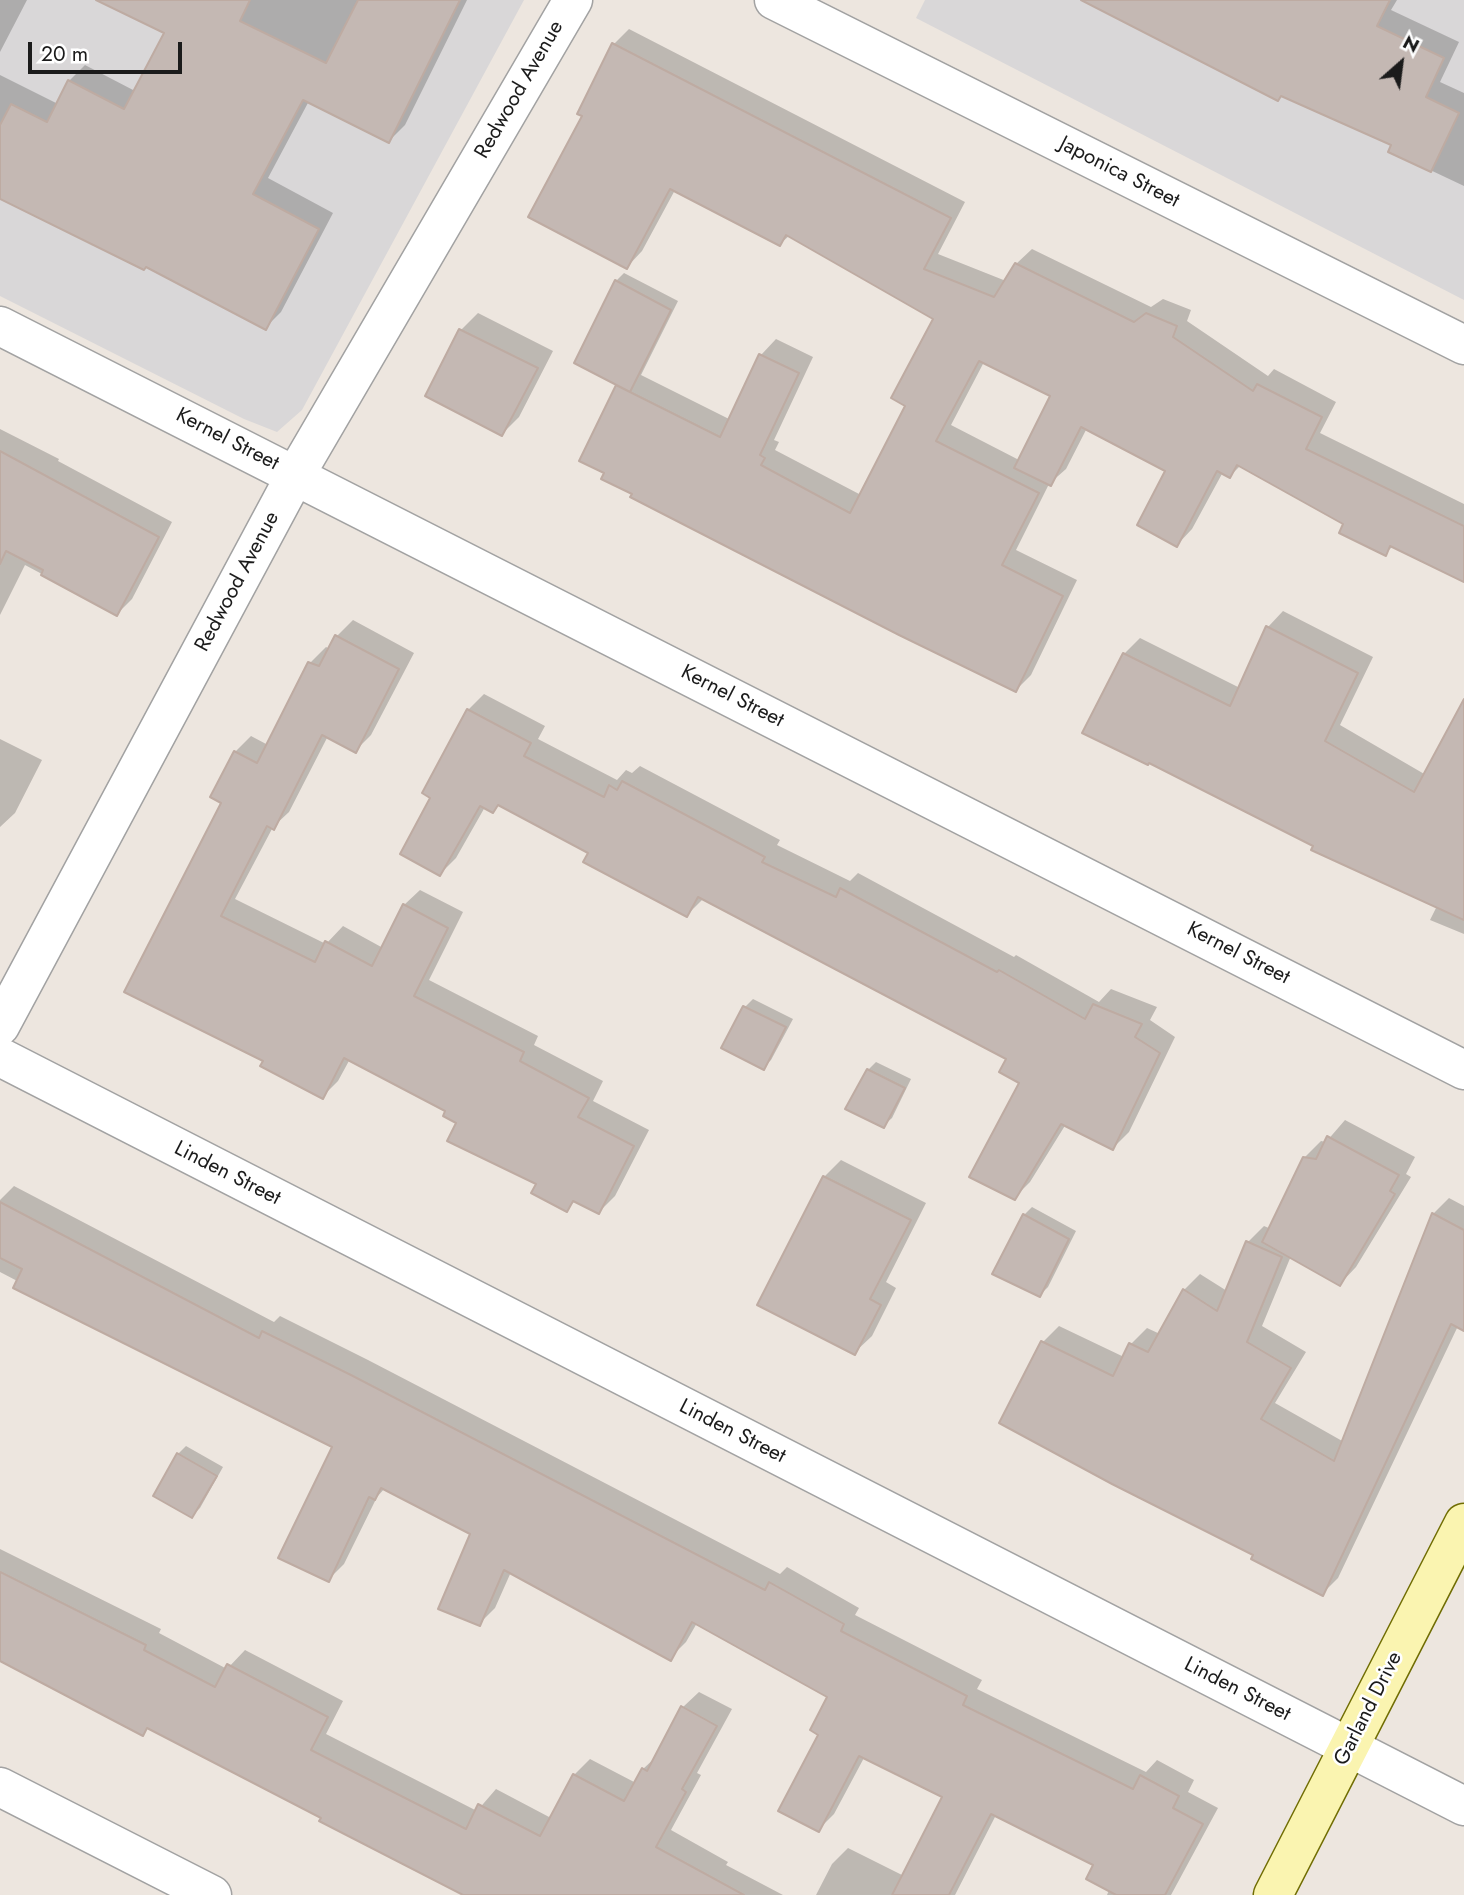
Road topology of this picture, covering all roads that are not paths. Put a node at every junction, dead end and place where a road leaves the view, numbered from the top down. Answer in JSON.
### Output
{"nodes":[{"id":1,"x":573,"y":0,"type":"edge"},
{"id":2,"x":774,"y":0,"type":"edge"},
{"id":3,"x":0,"y":326,"type":"edge"},
{"id":4,"x":1464,"y":345,"type":"edge"},
{"id":5,"x":296,"y":474,"type":"junction"},
{"id":6,"x":0,"y":1026,"type":"edge"},
{"id":7,"x":0,"y":1057,"type":"edge"},
{"id":8,"x":1464,"y":1070,"type":"edge"},
{"id":9,"x":1464,"y":1523,"type":"edge"},
{"id":10,"x":1349,"y":1748,"type":"junction"},
{"id":11,"x":0,"y":1787,"type":"edge"},
{"id":12,"x":1464,"y":1806,"type":"edge"},
{"id":13,"x":212,"y":1895,"type":"edge"},
{"id":14,"x":1273,"y":1895,"type":"edge"}],
"edges":[{"from":1,"to":5,"type":"street","name":"Redwood Avenue"},
{"from":2,"to":4,"type":"street","name":"Japonica Street"},
{"from":3,"to":5,"type":"street","name":"Kernel Street"},
{"from":5,"to":6,"type":"street","name":"Redwood Avenue"},
{"from":5,"to":8,"type":"street","name":"Kernel Street"},
{"from":7,"to":10,"type":"street","name":"Linden Street"},
{"from":9,"to":10,"type":"main road","name":"Garland Drive"},
{"from":10,"to":12,"type":"street","name":"Linden Street"},
{"from":10,"to":14,"type":"main road","name":"Garland Drive"},
{"from":11,"to":13,"type":"street"}]}
